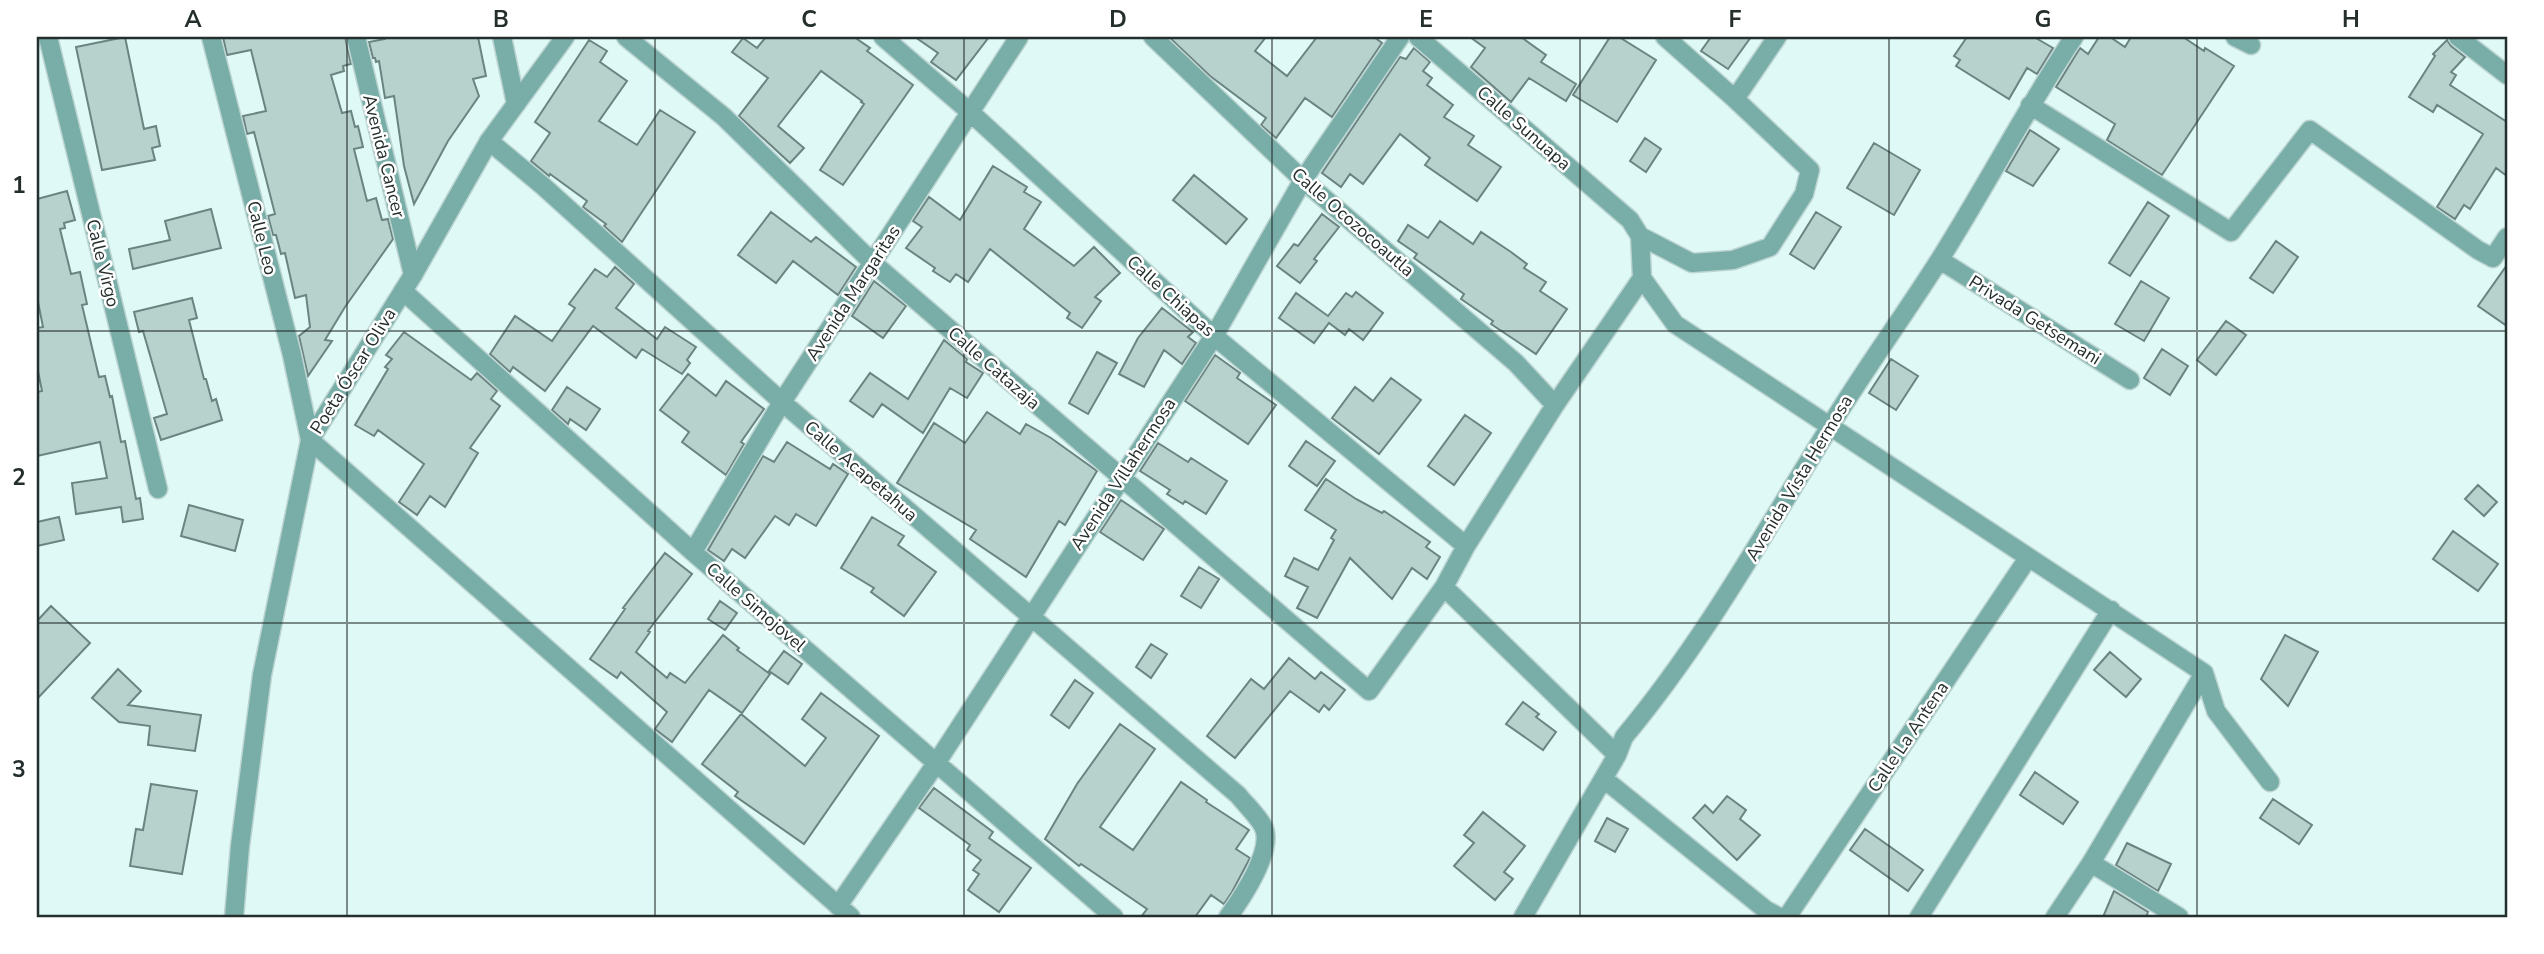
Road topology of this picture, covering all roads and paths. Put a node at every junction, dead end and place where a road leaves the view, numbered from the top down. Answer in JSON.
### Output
{"nodes":[{"id":1,"x":48,"y":37,"type":"edge"},
{"id":2,"x":211,"y":37,"type":"edge"},
{"id":3,"x":356,"y":37,"type":"edge"},
{"id":4,"x":502,"y":37,"type":"edge"},
{"id":5,"x":565,"y":37,"type":"edge"},
{"id":6,"x":626,"y":37,"type":"edge"},
{"id":7,"x":883,"y":37,"type":"edge"},
{"id":8,"x":1019,"y":37,"type":"edge"},
{"id":9,"x":1153,"y":37,"type":"edge"},
{"id":10,"x":1400,"y":37,"type":"edge"},
{"id":11,"x":1418,"y":37,"type":"edge"},
{"id":12,"x":1665,"y":37,"type":"edge"},
{"id":13,"x":1777,"y":37,"type":"edge"},
{"id":14,"x":2074,"y":37,"type":"edge"},
{"id":15,"x":2235,"y":37,"type":"edge"},
{"id":16,"x":2458,"y":37,"type":"edge"},
{"id":17,"x":2251,"y":45,"type":"dead end"},
{"id":18,"x":2507,"y":75,"type":"edge"},
{"id":19,"x":1735,"y":99,"type":"junction"},
{"id":20,"x":516,"y":104,"type":"junction"},
{"id":21,"x":2030,"y":105,"type":"junction"},
{"id":22,"x":970,"y":112,"type":"junction"},
{"id":23,"x":489,"y":141,"type":"junction"},
{"id":24,"x":1303,"y":180,"type":"junction"},
{"id":25,"x":1640,"y":236,"type":"junction"},
{"id":26,"x":2507,"y":237,"type":"edge"},
{"id":27,"x":1940,"y":260,"type":"junction"},
{"id":28,"x":873,"y":263,"type":"junction"},
{"id":29,"x":413,"y":275,"type":"junction"},
{"id":30,"x":1642,"y":278,"type":"junction"},
{"id":31,"x":403,"y":291,"type":"junction"},
{"id":32,"x":1214,"y":336,"type":"junction"},
{"id":33,"x":2130,"y":380,"type":"dead end"},
{"id":34,"x":782,"y":402,"type":"junction"},
{"id":35,"x":1555,"y":405,"type":"junction"},
{"id":36,"x":1830,"y":426,"type":"junction"},
{"id":37,"x":310,"y":440,"type":"junction"},
{"id":38,"x":1121,"y":478,"type":"junction"},
{"id":39,"x":158,"y":489,"type":"dead end"},
{"id":40,"x":1466,"y":546,"type":"junction"},
{"id":41,"x":693,"y":552,"type":"junction"},
{"id":42,"x":2028,"y":558,"type":"junction"},
{"id":43,"x":1444,"y":587,"type":"junction"},
{"id":44,"x":2111,"y":610,"type":"junction"},
{"id":45,"x":1030,"y":616,"type":"junction"},
{"id":46,"x":2204,"y":673,"type":"junction"},
{"id":47,"x":1617,"y":755,"type":"junction"},
{"id":48,"x":937,"y":762,"type":"junction"},
{"id":49,"x":1604,"y":779,"type":"junction"},
{"id":50,"x":2270,"y":782,"type":"dead end"},
{"id":51,"x":2091,"y":863,"type":"junction"},
{"id":52,"x":844,"y":912,"type":"edge"},
{"id":53,"x":1769,"y":915,"type":"edge"},
{"id":54,"x":234,"y":917,"type":"edge"},
{"id":55,"x":1114,"y":917,"type":"edge"},
{"id":56,"x":1228,"y":917,"type":"edge"},
{"id":57,"x":1523,"y":917,"type":"edge"},
{"id":58,"x":1787,"y":917,"type":"edge"},
{"id":59,"x":1919,"y":917,"type":"edge"},
{"id":60,"x":2055,"y":917,"type":"edge"},
{"id":61,"x":2179,"y":917,"type":"edge"}],
"edges":[{"from":1,"to":39,"type":"street","name":"Calle Virgo"},
{"from":2,"to":37,"type":"street","name":"Calle Leo"},
{"from":3,"to":29,"type":"street","name":"Avenida Cancer"},
{"from":4,"to":20,"type":"street"},
{"from":5,"to":20,"type":"street","name":"Poeta Óscar Oliva"},
{"from":6,"to":28,"type":"street","name":"Calle Catazaja"},
{"from":7,"to":22,"type":"street","name":"Calle Chiapas"},
{"from":8,"to":22,"type":"street","name":"Avenida Margaritas"},
{"from":9,"to":24,"type":"street","name":"Calle Ocozocoautla"},
{"from":10,"to":24,"type":"street","name":"Avenida Villahermosa"},
{"from":11,"to":25,"type":"street","name":"Calle Sunuapa"},
{"from":12,"to":19,"type":"street"},
{"from":13,"to":19,"type":"street"},
{"from":14,"to":21,"type":"street","name":"Avenida Vista Hermosa"},
{"from":15,"to":17,"type":"street"},
{"from":16,"to":18,"type":"street"},
{"from":19,"to":25,"type":"street"},
{"from":20,"to":23,"type":"street","name":"Poeta Óscar Oliva"},
{"from":21,"to":26,"type":"street"},
{"from":21,"to":27,"type":"street","name":"Avenida Vista Hermosa"},
{"from":22,"to":28,"type":"street","name":"Avenida Margaritas"},
{"from":22,"to":32,"type":"street","name":"Calle Chiapas"},
{"from":23,"to":29,"type":"street","name":"Poeta Óscar Oliva"},
{"from":23,"to":34,"type":"street","name":"Calle Acapetahua"},
{"from":24,"to":32,"type":"street","name":"Avenida Villahermosa"},
{"from":24,"to":35,"type":"street","name":"Calle Ocozocoautla"},
{"from":25,"to":30,"type":"street"},
{"from":27,"to":33,"type":"street","name":"Privada Getsemani"},
{"from":27,"to":36,"type":"street","name":"Avenida Vista Hermosa"},
{"from":28,"to":34,"type":"street","name":"Avenida Margaritas"},
{"from":28,"to":38,"type":"street","name":"Calle Catazaja"},
{"from":29,"to":31,"type":"street","name":"Poeta Óscar Oliva"},
{"from":30,"to":35,"type":"street"},
{"from":30,"to":36,"type":"street"},
{"from":31,"to":37,"type":"street","name":"Poeta Óscar Oliva"},
{"from":31,"to":41,"type":"street","name":"Calle Simojovel"},
{"from":32,"to":38,"type":"street","name":"Avenida Villahermosa"},
{"from":32,"to":40,"type":"street","name":"Calle Chiapas"},
{"from":34,"to":41,"type":"street","name":"Avenida Margaritas"},
{"from":34,"to":45,"type":"street","name":"Calle Acapetahua"},
{"from":35,"to":40,"type":"street"},
{"from":36,"to":42,"type":"street"},
{"from":36,"to":47,"type":"street","name":"Avenida Vista Hermosa"},
{"from":37,"to":52,"type":"street"},
{"from":37,"to":54,"type":"street","name":"Poeta Óscar Oliva"},
{"from":38,"to":43,"type":"street","name":"Calle Catazaja"},
{"from":38,"to":45,"type":"street","name":"Avenida Villahermosa"},
{"from":40,"to":43,"type":"street"},
{"from":41,"to":48,"type":"street","name":"Calle Simojovel"},
{"from":42,"to":44,"type":"street"},
{"from":42,"to":58,"type":"street","name":"Calle La Antena"},
{"from":43,"to":47,"type":"street"},
{"from":44,"to":46,"type":"street"},
{"from":44,"to":59,"type":"street"},
{"from":45,"to":48,"type":"street","name":"Avenida Villahermosa"},
{"from":45,"to":56,"type":"street","name":"Calle Acapetahua"},
{"from":46,"to":50,"type":"street"},
{"from":46,"to":51,"type":"street"},
{"from":47,"to":49,"type":"street","name":"Avenida Vista Hermosa"},
{"from":48,"to":52,"type":"street","name":"Avenida Villahermosa"},
{"from":48,"to":55,"type":"street","name":"Calle Simojovel"},
{"from":49,"to":53,"type":"street"},
{"from":49,"to":57,"type":"street","name":"Avenida Vista Hermosa"},
{"from":51,"to":60,"type":"street"},
{"from":51,"to":61,"type":"street"}]}
